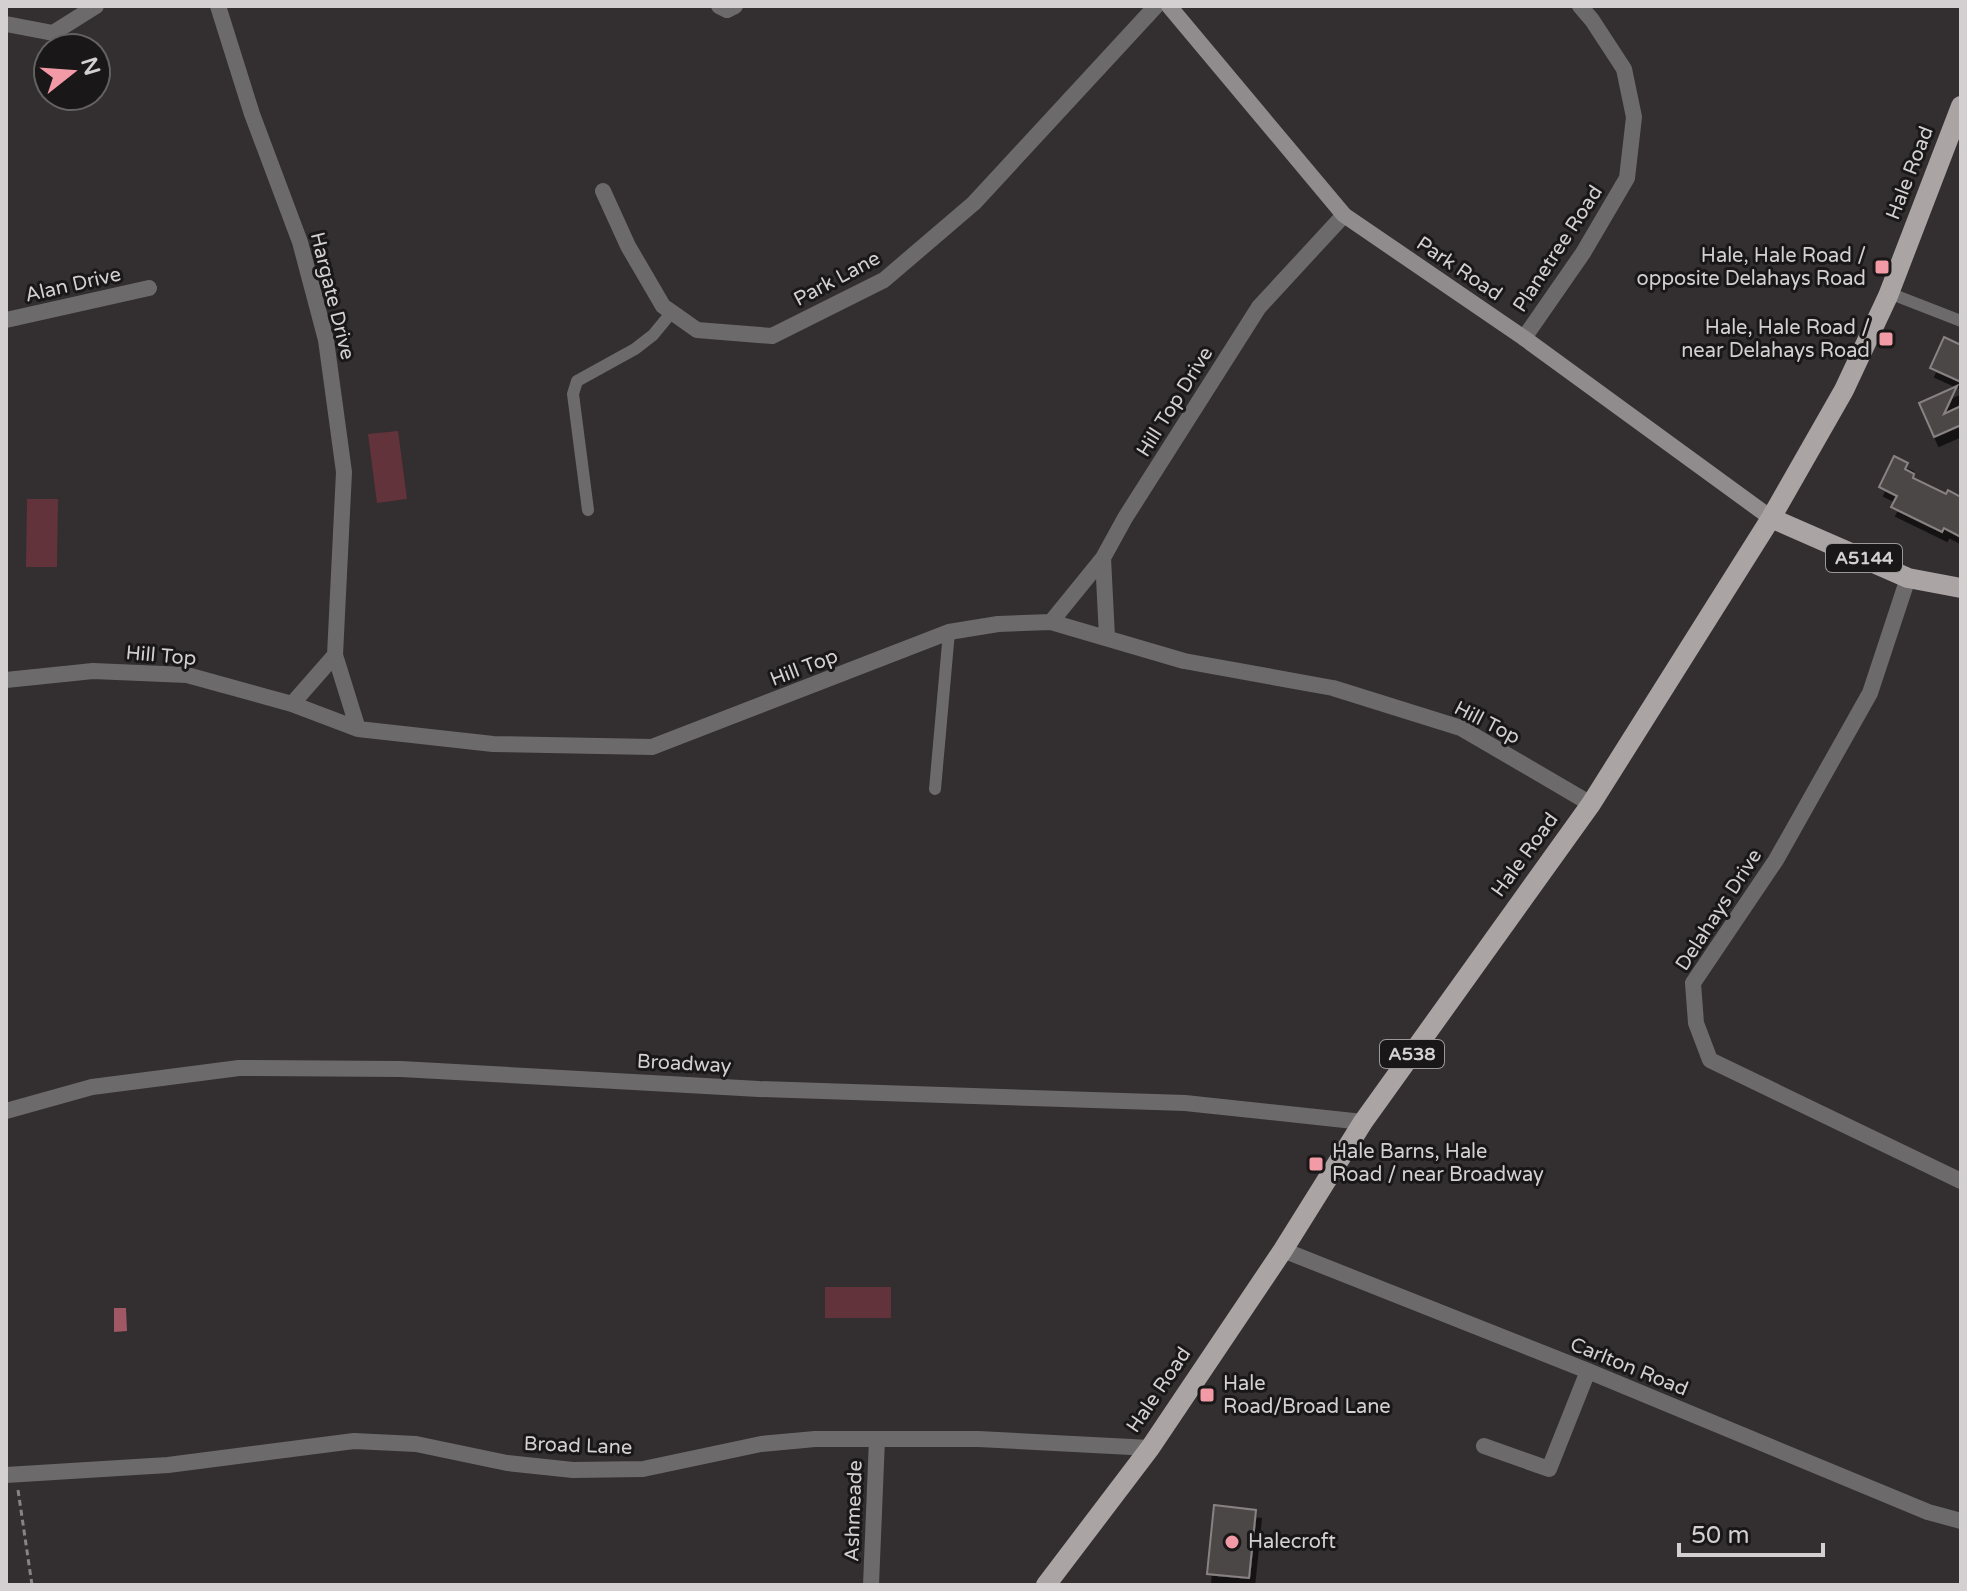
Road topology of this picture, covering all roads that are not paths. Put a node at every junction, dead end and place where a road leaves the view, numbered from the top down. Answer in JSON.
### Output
{"nodes":[{"id":1,"x":96,"y":6,"type":"edge"},
{"id":2,"x":218,"y":6,"type":"edge"},
{"id":3,"x":719,"y":6,"type":"edge"},
{"id":4,"x":735,"y":6,"type":"edge"},
{"id":5,"x":1156,"y":6,"type":"edge"},
{"id":6,"x":1169,"y":6,"type":"edge"},
{"id":7,"x":1580,"y":6,"type":"edge"},
{"id":8,"x":6,"y":24,"type":"edge"},
{"id":9,"x":1959,"y":117,"type":"edge"},
{"id":10,"x":603,"y":191,"type":"dead end"},
{"id":11,"x":1344,"y":215,"type":"junction"},
{"id":12,"x":149,"y":288,"type":"dead end"},
{"id":13,"x":1889,"y":293,"type":"junction"},
{"id":14,"x":672,"y":312,"type":"junction"},
{"id":15,"x":6,"y":320,"type":"edge"},
{"id":16,"x":1961,"y":321,"type":"edge"},
{"id":17,"x":1524,"y":338,"type":"junction"},
{"id":18,"x":588,"y":510,"type":"dead end"},
{"id":19,"x":1771,"y":518,"type":"junction"},
{"id":20,"x":1103,"y":558,"type":"junction"},
{"id":21,"x":1908,"y":578,"type":"junction"},
{"id":22,"x":1961,"y":588,"type":"edge"},
{"id":23,"x":1051,"y":622,"type":"junction"},
{"id":24,"x":949,"y":632,"type":"junction"},
{"id":25,"x":1107,"y":637,"type":"junction"},
{"id":26,"x":335,"y":655,"type":"junction"},
{"id":27,"x":6,"y":680,"type":"edge"},
{"id":28,"x":292,"y":704,"type":"junction"},
{"id":29,"x":358,"y":729,"type":"junction"},
{"id":30,"x":935,"y":789,"type":"dead end"},
{"id":31,"x":1591,"y":804,"type":"junction"},
{"id":32,"x":7,"y":1107,"type":"edge"},
{"id":33,"x":1363,"y":1122,"type":"junction"},
{"id":34,"x":1961,"y":1181,"type":"edge"},
{"id":35,"x":1283,"y":1250,"type":"junction"},
{"id":36,"x":1588,"y":1371,"type":"junction"},
{"id":37,"x":877,"y":1439,"type":"junction"},
{"id":38,"x":1484,"y":1446,"type":"dead end"},
{"id":39,"x":1150,"y":1448,"type":"junction"},
{"id":40,"x":11,"y":1474,"type":"edge"},
{"id":41,"x":1961,"y":1521,"type":"edge"},
{"id":42,"x":871,"y":1585,"type":"edge"},
{"id":43,"x":1046,"y":1585,"type":"edge"}],
"edges":[{"from":1,"to":8,"type":"street"},
{"from":2,"to":26,"type":"street","name":"Hargate Drive"},
{"from":3,"to":4,"type":"street"},
{"from":5,"to":14,"type":"street","name":"Park Lane"},
{"from":6,"to":11,"type":"main road","name":"Park Road"},
{"from":7,"to":17,"type":"street","name":"Planetree Road"},
{"from":9,"to":13,"type":"main road","name":"Hale Road","number":"A538"},
{"from":10,"to":14,"type":"street","name":"Park Lane"},
{"from":11,"to":17,"type":"main road","name":"Park Road"},
{"from":11,"to":20,"type":"street","name":"Hill Top Drive"},
{"from":12,"to":15,"type":"street","name":"Alan Drive"},
{"from":13,"to":16,"type":"lane"},
{"from":13,"to":19,"type":"main road","name":"Hale Road","number":"A538"},
{"from":14,"to":18,"type":"lane"},
{"from":17,"to":19,"type":"main road","name":"Park Road"},
{"from":19,"to":21,"type":"main road","number":"A5144"},
{"from":19,"to":31,"type":"main road","name":"Hale Road","number":"A538"},
{"from":20,"to":23,"type":"street","name":"Hill Top Drive"},
{"from":20,"to":25,"type":"street"},
{"from":21,"to":22,"type":"main road","number":"A5144"},
{"from":21,"to":34,"type":"street","name":"Delahays Drive"},
{"from":23,"to":24,"type":"street","name":"Hill Top"},
{"from":23,"to":25,"type":"street","name":"Hill Top"},
{"from":24,"to":29,"type":"street","name":"Hill Top"},
{"from":24,"to":30,"type":"lane"},
{"from":25,"to":31,"type":"street","name":"Hill Top"},
{"from":26,"to":28,"type":"street"},
{"from":26,"to":29,"type":"street","name":"Hargate Drive"},
{"from":27,"to":28,"type":"street","name":"Hill Top"},
{"from":28,"to":29,"type":"street","name":"Hill Top"},
{"from":31,"to":33,"type":"main road","name":"Hale Road","number":"A538"},
{"from":32,"to":33,"type":"street","name":"Broadway"},
{"from":33,"to":35,"type":"main road","name":"Hale Road","number":"A538"},
{"from":35,"to":36,"type":"street","name":"Carlton Road"},
{"from":35,"to":39,"type":"main road","name":"Hale Road","number":"A538"},
{"from":36,"to":38,"type":"street"},
{"from":36,"to":41,"type":"street","name":"Carlton Road"},
{"from":37,"to":39,"type":"street","name":"Broad Lane"},
{"from":37,"to":40,"type":"street","name":"Broad Lane"},
{"from":37,"to":42,"type":"street","name":"Ashmeade"},
{"from":39,"to":43,"type":"main road","name":"Hale Road","number":"A538"}]}
